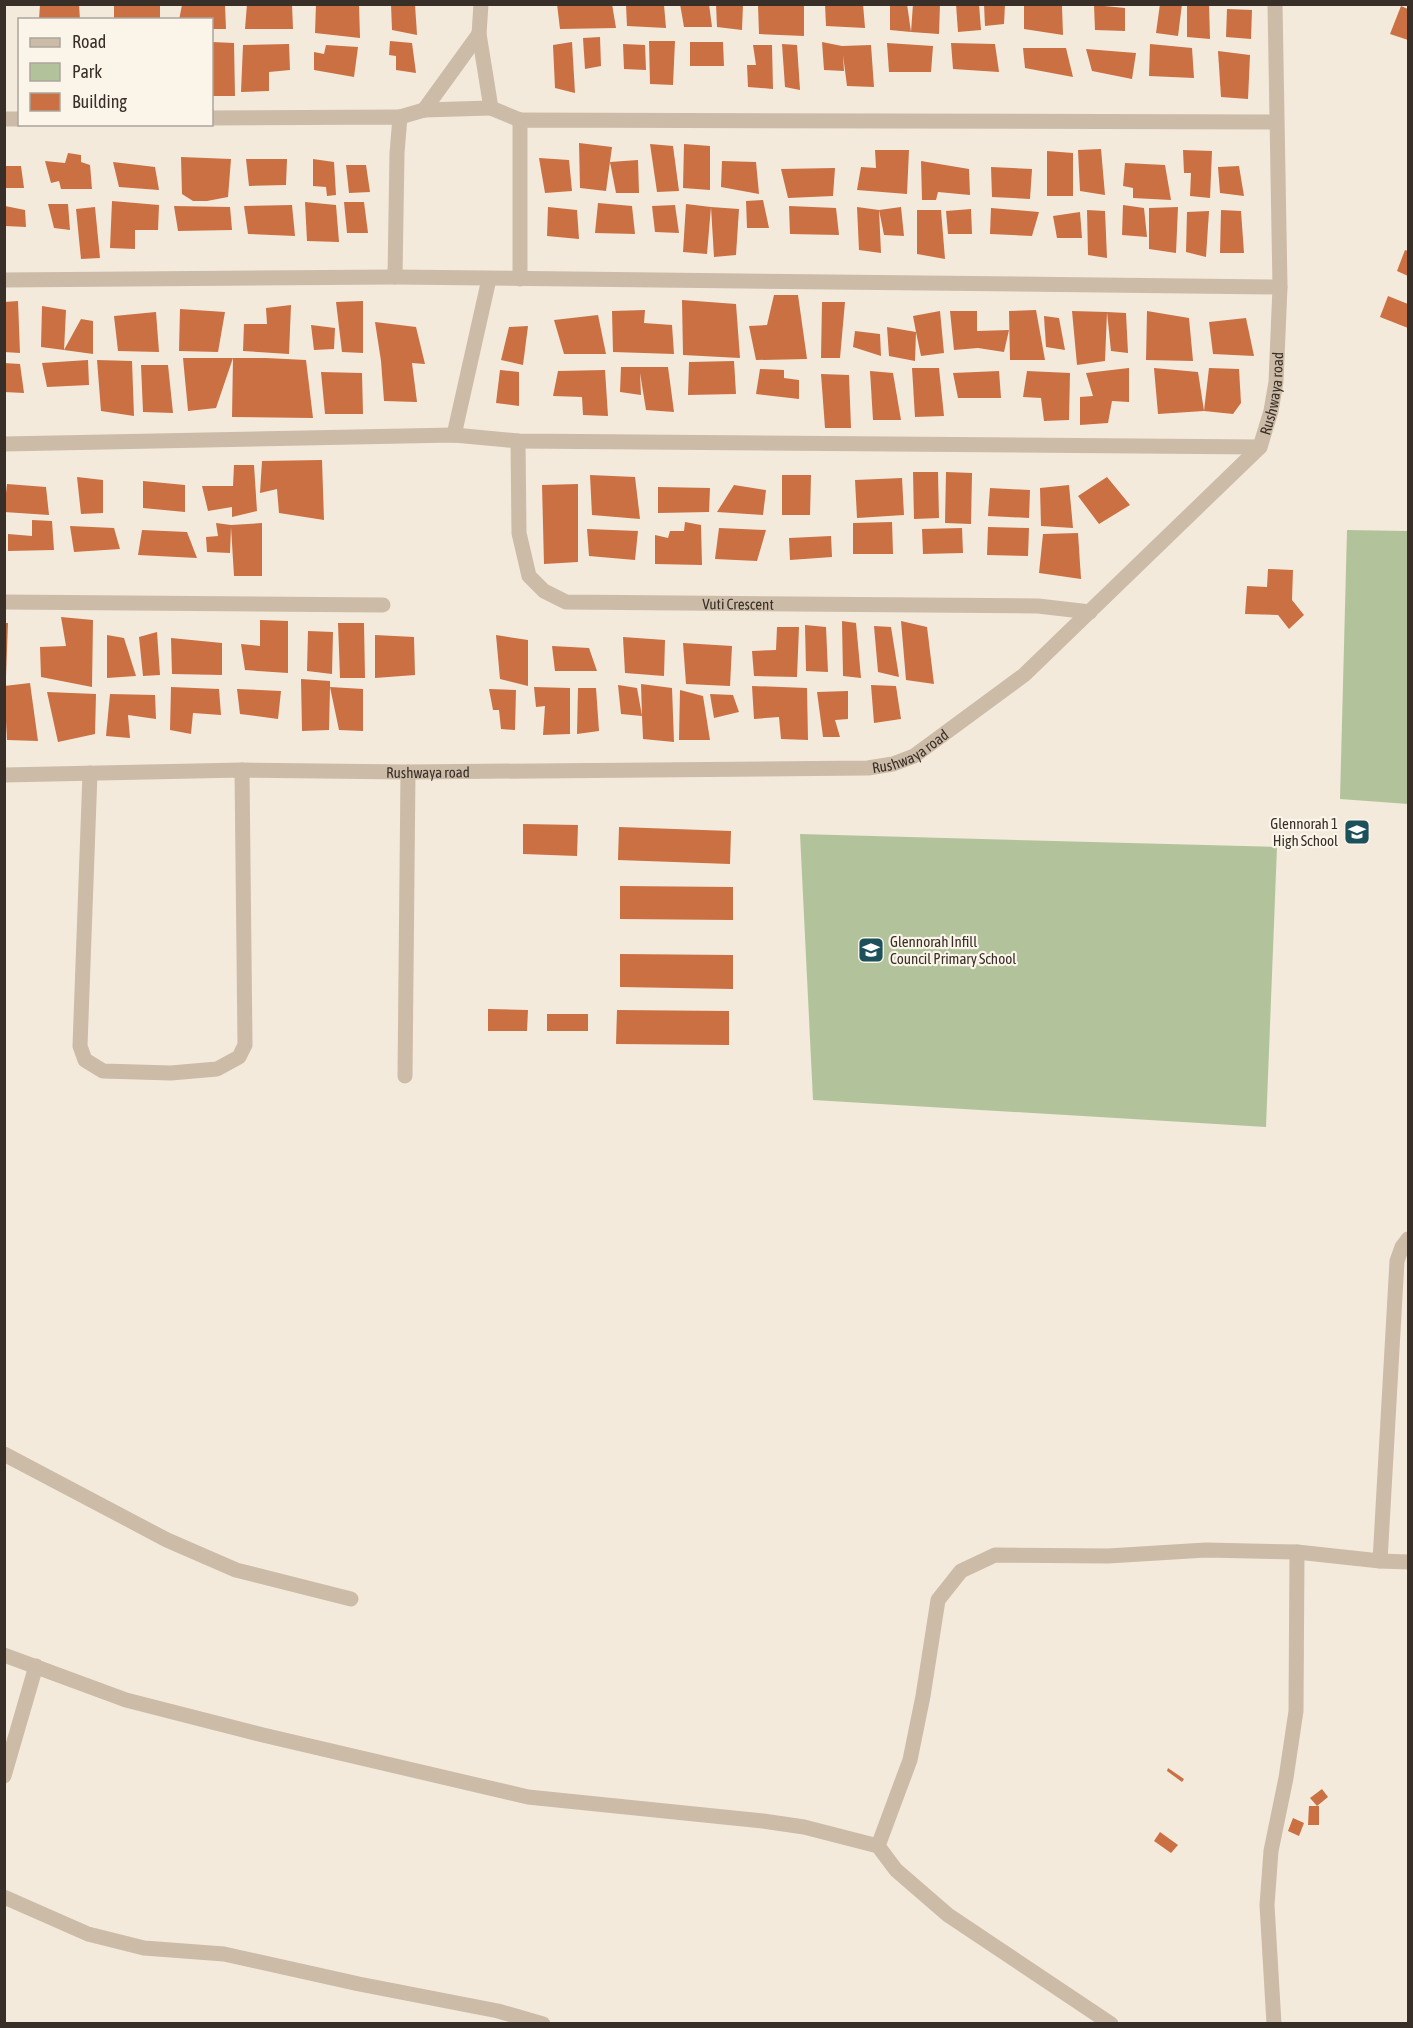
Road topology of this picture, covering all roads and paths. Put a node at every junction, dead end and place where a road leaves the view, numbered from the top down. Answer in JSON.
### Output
{"nodes":[{"id":1,"x":481,"y":4,"type":"edge"},
{"id":2,"x":1275,"y":4,"type":"edge"},
{"id":3,"x":478,"y":34,"type":"junction"},
{"id":4,"x":491,"y":108,"type":"junction"},
{"id":5,"x":424,"y":110,"type":"junction"},
{"id":6,"x":400,"y":117,"type":"junction"},
{"id":7,"x":213,"y":118,"type":"edge"},
{"id":8,"x":520,"y":120,"type":"junction"},
{"id":9,"x":1276,"y":122,"type":"junction"},
{"id":10,"x":395,"y":278,"type":"junction"},
{"id":11,"x":489,"y":279,"type":"junction"},
{"id":12,"x":520,"y":279,"type":"junction"},
{"id":13,"x":4,"y":280,"type":"edge"},
{"id":14,"x":1280,"y":287,"type":"junction"},
{"id":15,"x":454,"y":435,"type":"junction"},
{"id":16,"x":518,"y":441,"type":"junction"},
{"id":17,"x":4,"y":444,"type":"edge"},
{"id":18,"x":1260,"y":447,"type":"junction"},
{"id":19,"x":4,"y":602,"type":"edge"},
{"id":20,"x":383,"y":605,"type":"dead end"},
{"id":21,"x":1090,"y":612,"type":"junction"},
{"id":22,"x":242,"y":770,"type":"junction"},
{"id":23,"x":408,"y":772,"type":"junction"},
{"id":24,"x":90,"y":773,"type":"junction"},
{"id":25,"x":4,"y":775,"type":"edge"},
{"id":26,"x":405,"y":1076,"type":"dead end"},
{"id":27,"x":1408,"y":1239,"type":"edge"},
{"id":28,"x":4,"y":1454,"type":"edge"},
{"id":29,"x":1297,"y":1552,"type":"junction"},
{"id":30,"x":1380,"y":1561,"type":"junction"},
{"id":31,"x":1408,"y":1562,"type":"edge"},
{"id":32,"x":351,"y":1599,"type":"dead end"},
{"id":33,"x":4,"y":1655,"type":"edge"},
{"id":34,"x":36,"y":1666,"type":"junction"},
{"id":35,"x":4,"y":1776,"type":"edge"},
{"id":36,"x":878,"y":1846,"type":"junction"},
{"id":37,"x":4,"y":1897,"type":"edge"},
{"id":38,"x":543,"y":2024,"type":"edge"},
{"id":39,"x":1111,"y":2024,"type":"edge"},
{"id":40,"x":1274,"y":2024,"type":"edge"}],
"edges":[{"from":1,"to":3,"type":"street"},
{"from":2,"to":9,"type":"street","name":"Rushwaya road"},
{"from":3,"to":4,"type":"street"},
{"from":3,"to":5,"type":"street"},
{"from":4,"to":5,"type":"street"},
{"from":4,"to":8,"type":"street"},
{"from":5,"to":6,"type":"street"},
{"from":6,"to":7,"type":"street"},
{"from":6,"to":10,"type":"street"},
{"from":8,"to":9,"type":"street"},
{"from":8,"to":12,"type":"street"},
{"from":9,"to":14,"type":"street","name":"Rushwaya road"},
{"from":10,"to":11,"type":"street"},
{"from":10,"to":13,"type":"street"},
{"from":11,"to":12,"type":"street"},
{"from":11,"to":15,"type":"street"},
{"from":12,"to":14,"type":"street"},
{"from":14,"to":18,"type":"street","name":"Rushwaya road"},
{"from":15,"to":16,"type":"street"},
{"from":15,"to":17,"type":"street"},
{"from":16,"to":18,"type":"street"},
{"from":16,"to":21,"type":"street","name":"Vuti Crescent"},
{"from":18,"to":21,"type":"street","name":"Rushwaya road"},
{"from":19,"to":20,"type":"street"},
{"from":21,"to":23,"type":"street","name":"Rushwaya road"},
{"from":22,"to":23,"type":"street","name":"Rushwaya road"},
{"from":22,"to":24,"type":"street","name":"Rushwaya road"},
{"from":22,"to":24,"type":"street"},
{"from":23,"to":26,"type":"street"},
{"from":24,"to":25,"type":"street","name":"Rushwaya road"},
{"from":27,"to":30,"type":"street"},
{"from":28,"to":32,"type":"street"},
{"from":29,"to":30,"type":"street"},
{"from":29,"to":36,"type":"street"},
{"from":29,"to":40,"type":"street"},
{"from":30,"to":31,"type":"street"},
{"from":33,"to":34,"type":"street"},
{"from":34,"to":35,"type":"street"},
{"from":34,"to":36,"type":"street"},
{"from":36,"to":39,"type":"street"},
{"from":37,"to":38,"type":"street"}]}
